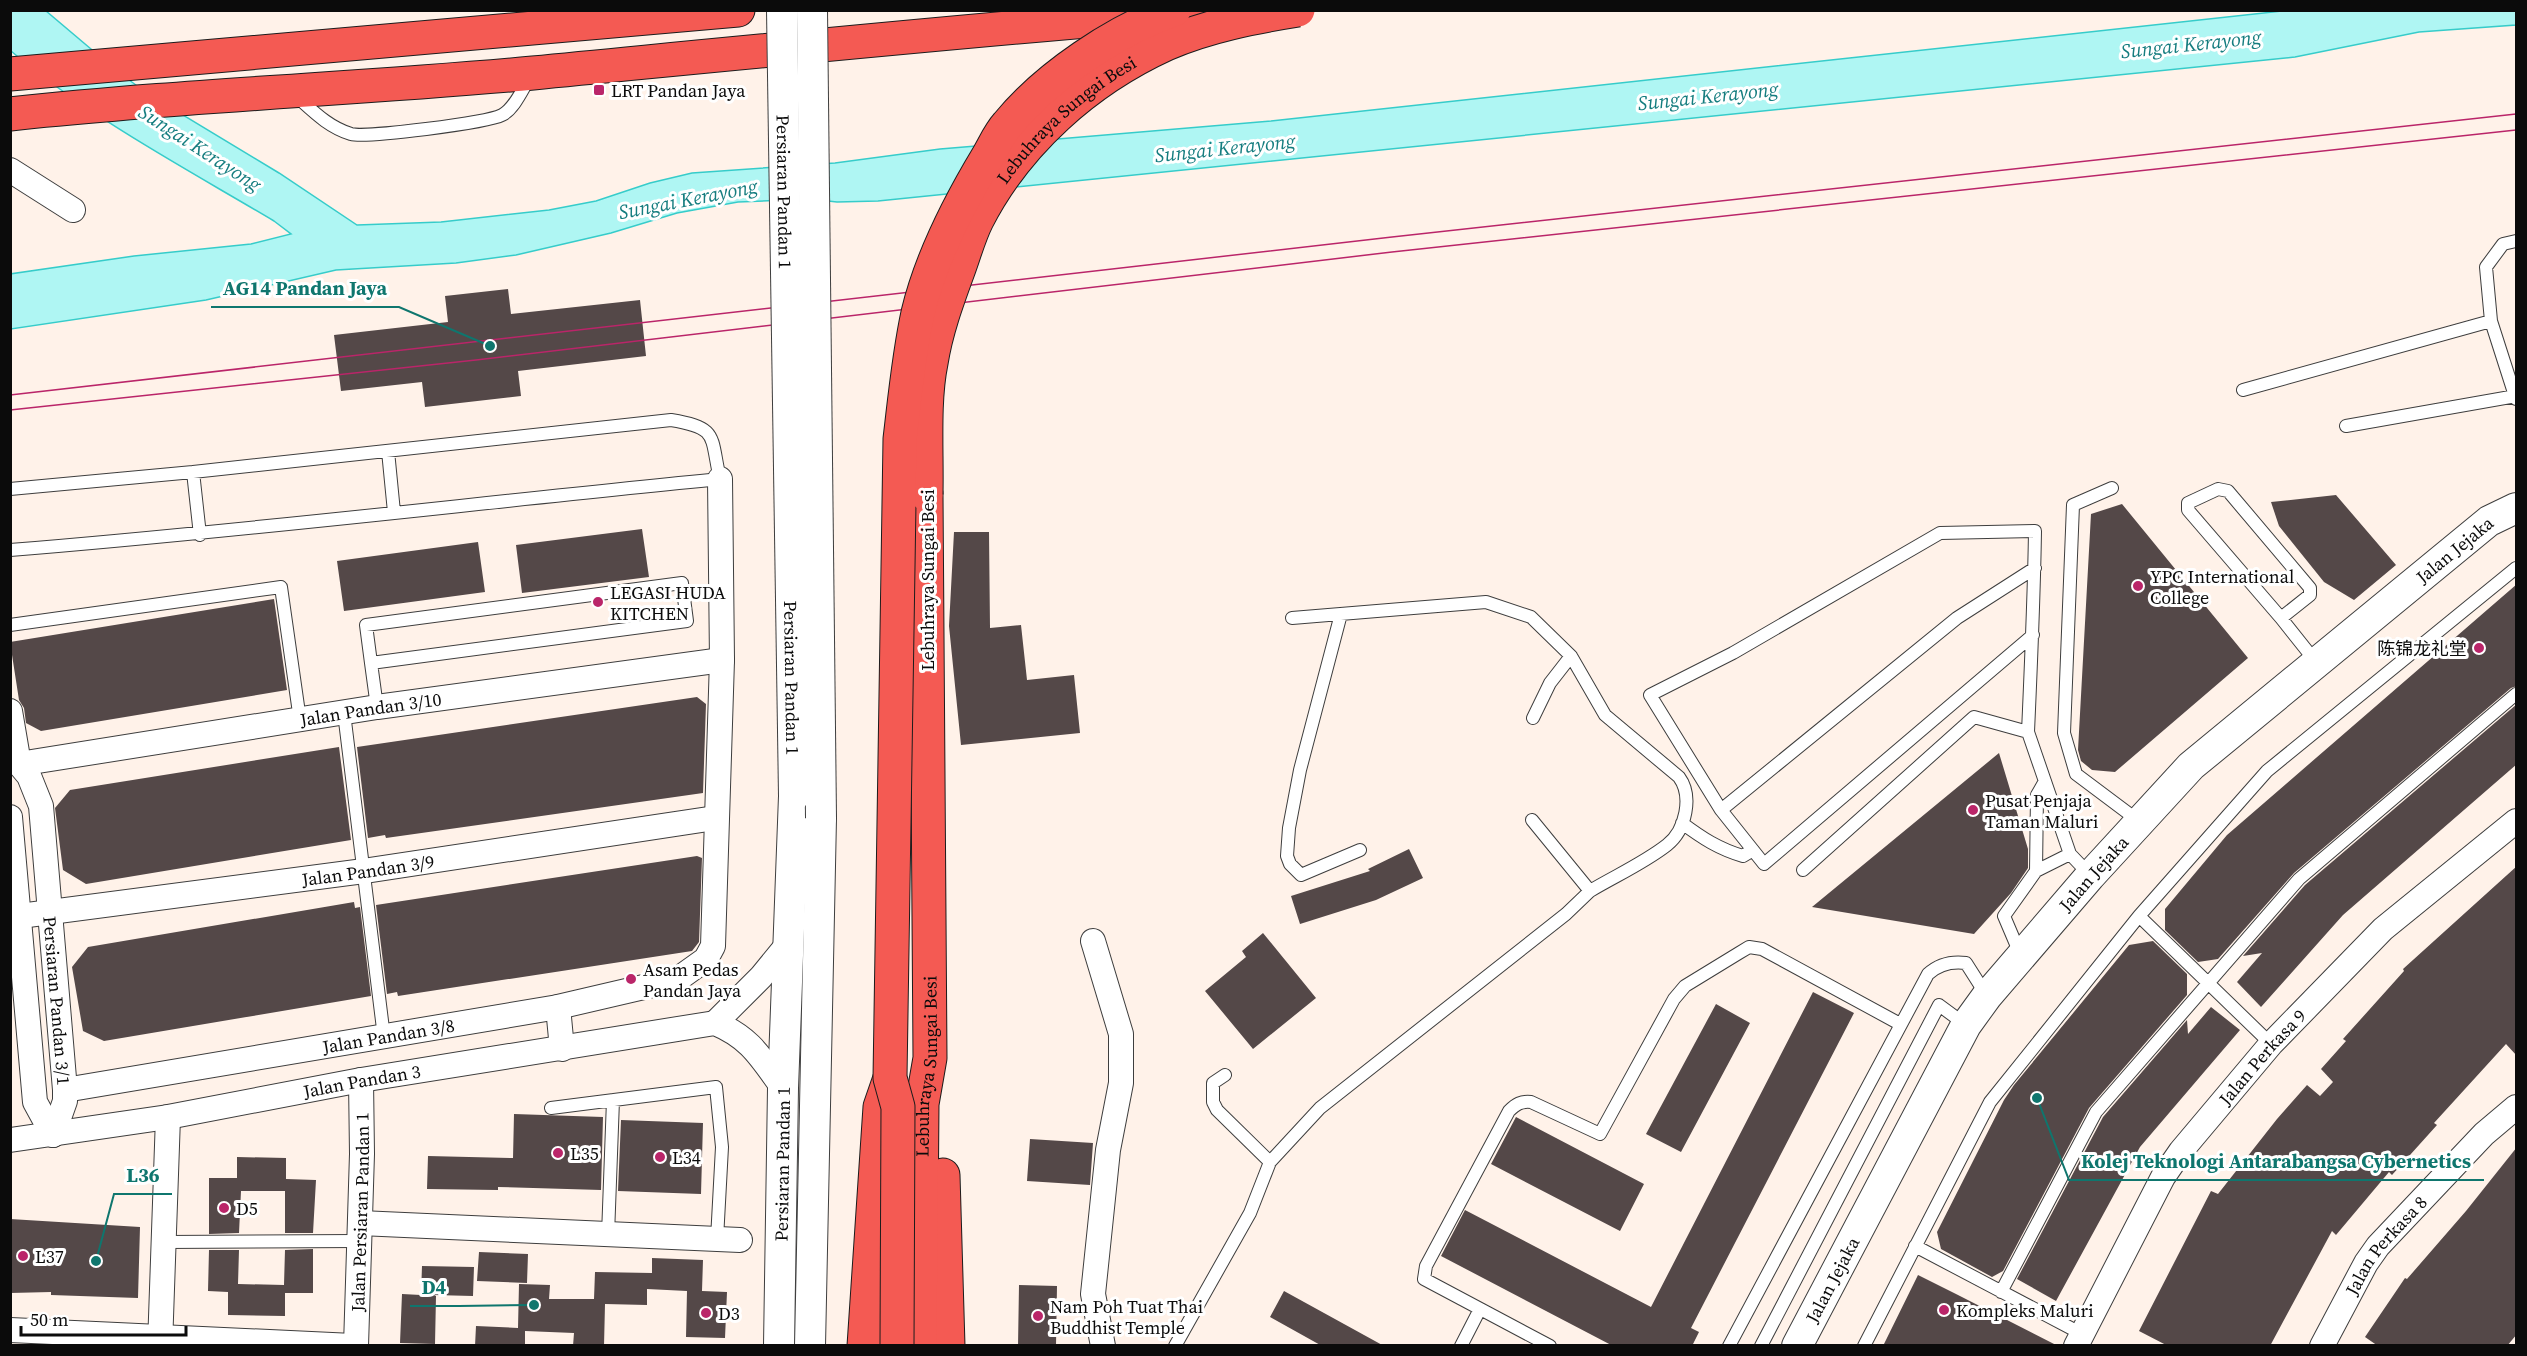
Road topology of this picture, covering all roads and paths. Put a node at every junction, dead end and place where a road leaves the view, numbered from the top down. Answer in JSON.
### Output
{"nodes":[{"id":1,"x":782,"y":10,"type":"edge"},
{"id":2,"x":812,"y":10,"type":"edge"},
{"id":3,"x":1174,"y":10,"type":"edge"},
{"id":4,"x":1218,"y":10,"type":"edge"},
{"id":5,"x":1298,"y":10,"type":"edge"},
{"id":6,"x":730,"y":11,"type":"edge"},
{"id":7,"x":533,"y":73,"type":"junction"},
{"id":8,"x":10,"y":74,"type":"edge"},
{"id":9,"x":276,"y":91,"type":"junction"},
{"id":10,"x":12,"y":114,"type":"edge"},
{"id":11,"x":10,"y":170,"type":"edge"},
{"id":12,"x":73,"y":210,"type":"dead end"},
{"id":13,"x":2517,"y":241,"type":"edge"},
{"id":14,"x":2491,"y":321,"type":"junction"},
{"id":15,"x":2243,"y":390,"type":"dead end"},
{"id":16,"x":2516,"y":397,"type":"edge"},
{"id":17,"x":2346,"y":426,"type":"dead end"},
{"id":18,"x":388,"y":451,"type":"junction"},
{"id":19,"x":192,"y":472,"type":"junction"},
{"id":20,"x":720,"y":479,"type":"junction"},
{"id":21,"x":2112,"y":488,"type":"dead end"},
{"id":22,"x":10,"y":489,"type":"edge"},
{"id":23,"x":2517,"y":508,"type":"edge"},
{"id":24,"x":394,"y":512,"type":"junction"},
{"id":25,"x":200,"y":535,"type":"junction"},
{"id":26,"x":10,"y":550,"type":"edge"},
{"id":27,"x":2035,"y":568,"type":"junction"},
{"id":28,"x":2517,"y":568,"type":"edge"},
{"id":29,"x":1341,"y":614,"type":"junction"},
{"id":30,"x":1292,"y":618,"type":"dead end"},
{"id":31,"x":2281,"y":618,"type":"junction"},
{"id":32,"x":10,"y":625,"type":"edge"},
{"id":33,"x":2033,"y":635,"type":"junction"},
{"id":34,"x":1571,"y":656,"type":"junction"},
{"id":35,"x":722,"y":660,"type":"junction"},
{"id":36,"x":371,"y":663,"type":"junction"},
{"id":37,"x":2316,"y":663,"type":"junction"},
{"id":38,"x":2517,"y":694,"type":"edge"},
{"id":39,"x":377,"y":708,"type":"junction"},
{"id":40,"x":10,"y":711,"type":"edge"},
{"id":41,"x":344,"y":712,"type":"junction"},
{"id":42,"x":1533,"y":718,"type":"dead end"},
{"id":43,"x":300,"y":720,"type":"junction"},
{"id":44,"x":2028,"y":732,"type":"junction"},
{"id":45,"x":15,"y":771,"type":"edge"},
{"id":46,"x":2045,"y":780,"type":"junction"},
{"id":47,"x":1721,"y":810,"type":"junction"},
{"id":48,"x":10,"y":817,"type":"edge"},
{"id":49,"x":715,"y":818,"type":"junction"},
{"id":50,"x":1533,"y":820,"type":"dead end"},
{"id":51,"x":2517,"y":821,"type":"edge"},
{"id":52,"x":1682,"y":823,"type":"junction"},
{"id":53,"x":2136,"y":824,"type":"junction"},
{"id":54,"x":1360,"y":850,"type":"dead end"},
{"id":55,"x":1753,"y":850,"type":"junction"},
{"id":56,"x":2070,"y":854,"type":"junction"},
{"id":57,"x":1803,"y":870,"type":"dead end"},
{"id":58,"x":364,"y":871,"type":"junction"},
{"id":59,"x":2036,"y":871,"type":"junction"},
{"id":60,"x":2090,"y":876,"type":"junction"},
{"id":61,"x":1590,"y":891,"type":"junction"},
{"id":62,"x":50,"y":912,"type":"junction"},
{"id":63,"x":20,"y":916,"type":"junction"},
{"id":64,"x":2139,"y":916,"type":"junction"},
{"id":65,"x":1093,"y":941,"type":"dead end"},
{"id":66,"x":788,"y":944,"type":"junction"},
{"id":67,"x":2021,"y":956,"type":"junction"},
{"id":68,"x":2210,"y":984,"type":"junction"},
{"id":69,"x":1987,"y":996,"type":"junction"},
{"id":70,"x":558,"y":1007,"type":"junction"},
{"id":71,"x":715,"y":1023,"type":"junction"},
{"id":72,"x":1900,"y":1024,"type":"junction"},
{"id":73,"x":1966,"y":1025,"type":"junction"},
{"id":74,"x":384,"y":1037,"type":"junction"},
{"id":75,"x":2271,"y":1044,"type":"junction"},
{"id":76,"x":562,"y":1048,"type":"junction"},
{"id":77,"x":930,"y":1058,"type":"junction"},
{"id":78,"x":1225,"y":1075,"type":"dead end"},
{"id":79,"x":890,"y":1078,"type":"junction"},
{"id":80,"x":361,"y":1080,"type":"junction"},
{"id":81,"x":783,"y":1088,"type":"junction"},
{"id":82,"x":64,"y":1090,"type":"junction"},
{"id":83,"x":613,"y":1100,"type":"junction"},
{"id":84,"x":2517,"y":1107,"type":"edge"},
{"id":85,"x":551,"y":1108,"type":"dead end"},
{"id":86,"x":168,"y":1117,"type":"junction"},
{"id":87,"x":53,"y":1135,"type":"junction"},
{"id":88,"x":10,"y":1140,"type":"edge"},
{"id":89,"x":1270,"y":1162,"type":"junction"},
{"id":90,"x":360,"y":1232,"type":"junction"},
{"id":91,"x":608,"y":1235,"type":"junction"},
{"id":92,"x":729,"y":1240,"type":"joint"},
{"id":93,"x":164,"y":1242,"type":"junction"},
{"id":94,"x":1915,"y":1246,"type":"junction"},
{"id":95,"x":2001,"y":1292,"type":"junction"},
{"id":96,"x":1480,"y":1309,"type":"junction"},
{"id":97,"x":10,"y":1330,"type":"edge"},
{"id":98,"x":2079,"y":1340,"type":"edge"},
{"id":99,"x":160,"y":1341,"type":"edge"},
{"id":100,"x":355,"y":1346,"type":"edge"},
{"id":101,"x":779,"y":1346,"type":"edge"},
{"id":102,"x":810,"y":1346,"type":"edge"},
{"id":103,"x":864,"y":1346,"type":"edge"},
{"id":104,"x":897,"y":1346,"type":"edge"},
{"id":105,"x":920,"y":1346,"type":"edge"},
{"id":106,"x":948,"y":1346,"type":"edge"},
{"id":107,"x":1103,"y":1346,"type":"edge"},
{"id":108,"x":1175,"y":1346,"type":"edge"},
{"id":109,"x":1461,"y":1346,"type":"edge"},
{"id":110,"x":1550,"y":1346,"type":"edge"},
{"id":111,"x":1729,"y":1346,"type":"edge"},
{"id":112,"x":1761,"y":1346,"type":"edge"},
{"id":113,"x":1797,"y":1346,"type":"edge"},
{"id":114,"x":1864,"y":1346,"type":"edge"},
{"id":115,"x":2322,"y":1346,"type":"edge"}],
"edges":[{"from":1,"to":66,"type":"street","name":"Persiaran Pandan 1","bridge":true},
{"from":2,"to":102,"type":"street","name":"Persiaran Pandan 1","bridge":true},
{"from":3,"to":79,"type":"highway","name":"Lebuhraya Sungai Besi","bridge":true},
{"from":4,"to":7,"type":"highway"},
{"from":5,"to":77,"type":"highway","name":"Lebuhraya Sungai Besi","bridge":true},
{"from":6,"to":8,"type":"highway"},
{"from":7,"to":9,"type":"highway"},
{"from":7,"to":9,"type":"lane"},
{"from":9,"to":10,"type":"highway"},
{"from":11,"to":12,"type":"street"},
{"from":13,"to":14,"type":"lane"},
{"from":14,"to":15,"type":"lane"},
{"from":14,"to":16,"type":"lane"},
{"from":16,"to":17,"type":"lane"},
{"from":18,"to":19,"type":"lane"},
{"from":18,"to":20,"type":"lane"},
{"from":18,"to":24,"type":"lane"},
{"from":19,"to":22,"type":"lane"},
{"from":19,"to":25,"type":"lane"},
{"from":20,"to":24,"type":"lane"},
{"from":20,"to":35,"type":"street"},
{"from":21,"to":53,"type":"lane"},
{"from":23,"to":37,"type":"street","name":"Jalan Jejaka"},
{"from":24,"to":25,"type":"lane"},
{"from":25,"to":26,"type":"lane"},
{"from":27,"to":33,"type":"lane"},
{"from":27,"to":47,"type":"lane"},
{"from":27,"to":47,"type":"lane"},
{"from":28,"to":64,"type":"lane"},
{"from":29,"to":30,"type":"lane"},
{"from":29,"to":34,"type":"lane"},
{"from":29,"to":54,"type":"lane"},
{"from":31,"to":31,"type":"lane"},
{"from":31,"to":37,"type":"lane"},
{"from":32,"to":43,"type":"lane"},
{"from":33,"to":44,"type":"lane"},
{"from":33,"to":55,"type":"lane"},
{"from":34,"to":42,"type":"lane"},
{"from":34,"to":52,"type":"lane"},
{"from":35,"to":39,"type":"street","name":"Jalan Pandan 3/10"},
{"from":35,"to":49,"type":"street"},
{"from":36,"to":36,"type":"lane"},
{"from":36,"to":39,"type":"lane"},
{"from":37,"to":53,"type":"street","name":"Jalan Jejaka"},
{"from":38,"to":68,"type":"lane"},
{"from":39,"to":41,"type":"street","name":"Jalan Pandan 3/10"},
{"from":40,"to":45,"type":"street","name":"Persiaran Pandan 3/1"},
{"from":41,"to":43,"type":"street","name":"Jalan Pandan 3/10"},
{"from":41,"to":58,"type":"lane"},
{"from":43,"to":45,"type":"street","name":"Jalan Pandan 3/10"},
{"from":44,"to":46,"type":"lane"},
{"from":44,"to":57,"type":"lane"},
{"from":45,"to":62,"type":"street","name":"Persiaran Pandan 3/1"},
{"from":46,"to":56,"type":"lane"},
{"from":46,"to":59,"type":"lane"},
{"from":47,"to":55,"type":"lane"},
{"from":48,"to":63,"type":"street","name":"Persiaran Pandan 3/1"},
{"from":49,"to":58,"type":"street","name":"Jalan Pandan 3/9"},
{"from":49,"to":70,"type":"street","name":"Jalan Pandan 3/8"},
{"from":50,"to":61,"type":"lane"},
{"from":51,"to":75,"type":"street","name":"Jalan Perkasa 9"},
{"from":52,"to":55,"type":"lane"},
{"from":52,"to":61,"type":"lane"},
{"from":53,"to":60,"type":"street","name":"Jalan Jejaka"},
{"from":56,"to":59,"type":"lane"},
{"from":56,"to":60,"type":"lane"},
{"from":58,"to":62,"type":"street","name":"Jalan Pandan 3/9"},
{"from":58,"to":74,"type":"lane"},
{"from":59,"to":67,"type":"lane"},
{"from":60,"to":67,"type":"street","name":"Jalan Jejaka"},
{"from":61,"to":89,"type":"lane"},
{"from":62,"to":63,"type":"street","name":"Jalan Pandan 3/9"},
{"from":62,"to":82,"type":"street","name":"Persiaran Pandan 3/1"},
{"from":63,"to":87,"type":"street","name":"Persiaran Pandan 3/1"},
{"from":64,"to":68,"type":"lane"},
{"from":64,"to":94,"type":"lane"},
{"from":65,"to":107,"type":"street"},
{"from":66,"to":71,"type":"street"},
{"from":66,"to":81,"type":"street","name":"Persiaran Pandan 1"},
{"from":67,"to":69,"type":"street","name":"Jalan Jejaka"},
{"from":68,"to":75,"type":"lane"},
{"from":68,"to":95,"type":"lane"},
{"from":69,"to":72,"type":"lane"},
{"from":69,"to":73,"type":"street","name":"Jalan Jejaka"},
{"from":70,"to":74,"type":"street","name":"Jalan Pandan 3/8"},
{"from":70,"to":76,"type":"street"},
{"from":71,"to":76,"type":"street","name":"Jalan Pandan 3"},
{"from":71,"to":81,"type":"street"},
{"from":72,"to":96,"type":"lane"},
{"from":72,"to":111,"type":"lane"},
{"from":73,"to":112,"type":"lane"},
{"from":73,"to":113,"type":"street","name":"Jalan Jejaka"},
{"from":74,"to":82,"type":"street","name":"Jalan Pandan 3/8"},
{"from":75,"to":98,"type":"street","name":"Jalan Perkasa 9"},
{"from":76,"to":80,"type":"street","name":"Jalan Pandan 3"},
{"from":77,"to":105,"type":"highway","name":"Lebuhraya Sungai Besi"},
{"from":77,"to":106,"type":"highway"},
{"from":78,"to":89,"type":"lane"},
{"from":79,"to":103,"type":"highway"},
{"from":79,"to":104,"type":"highway","name":"Lebuhraya Sungai Besi","bridge":true},
{"from":80,"to":86,"type":"street","name":"Jalan Pandan 3"},
{"from":80,"to":90,"type":"street","name":"Jalan Persiaran Pandan 1"},
{"from":81,"to":101,"type":"street","name":"Persiaran Pandan 1"},
{"from":82,"to":87,"type":"street","name":"Persiaran Pandan 3/1"},
{"from":83,"to":85,"type":"lane"},
{"from":83,"to":91,"type":"lane"},
{"from":83,"to":92,"type":"lane"},
{"from":84,"to":115,"type":"street","name":"Jalan Perkasa 8"},
{"from":86,"to":87,"type":"street","name":"Jalan Pandan 3"},
{"from":86,"to":93,"type":"street"},
{"from":87,"to":88,"type":"street","name":"Jalan Pandan 3"},
{"from":89,"to":108,"type":"lane"},
{"from":90,"to":91,"type":"street"},
{"from":90,"to":93,"type":"lane"},
{"from":90,"to":100,"type":"street","name":"Jalan Persiaran Pandan 1"},
{"from":91,"to":92,"type":"street"},
{"from":93,"to":99,"type":"street"},
{"from":94,"to":95,"type":"lane"},
{"from":94,"to":114,"type":"lane"},
{"from":95,"to":98,"type":"lane"},
{"from":96,"to":109,"type":"lane"},
{"from":96,"to":110,"type":"lane"},
{"from":97,"to":99,"type":"street"},
{"from":99,"to":100,"type":"street"}]}
